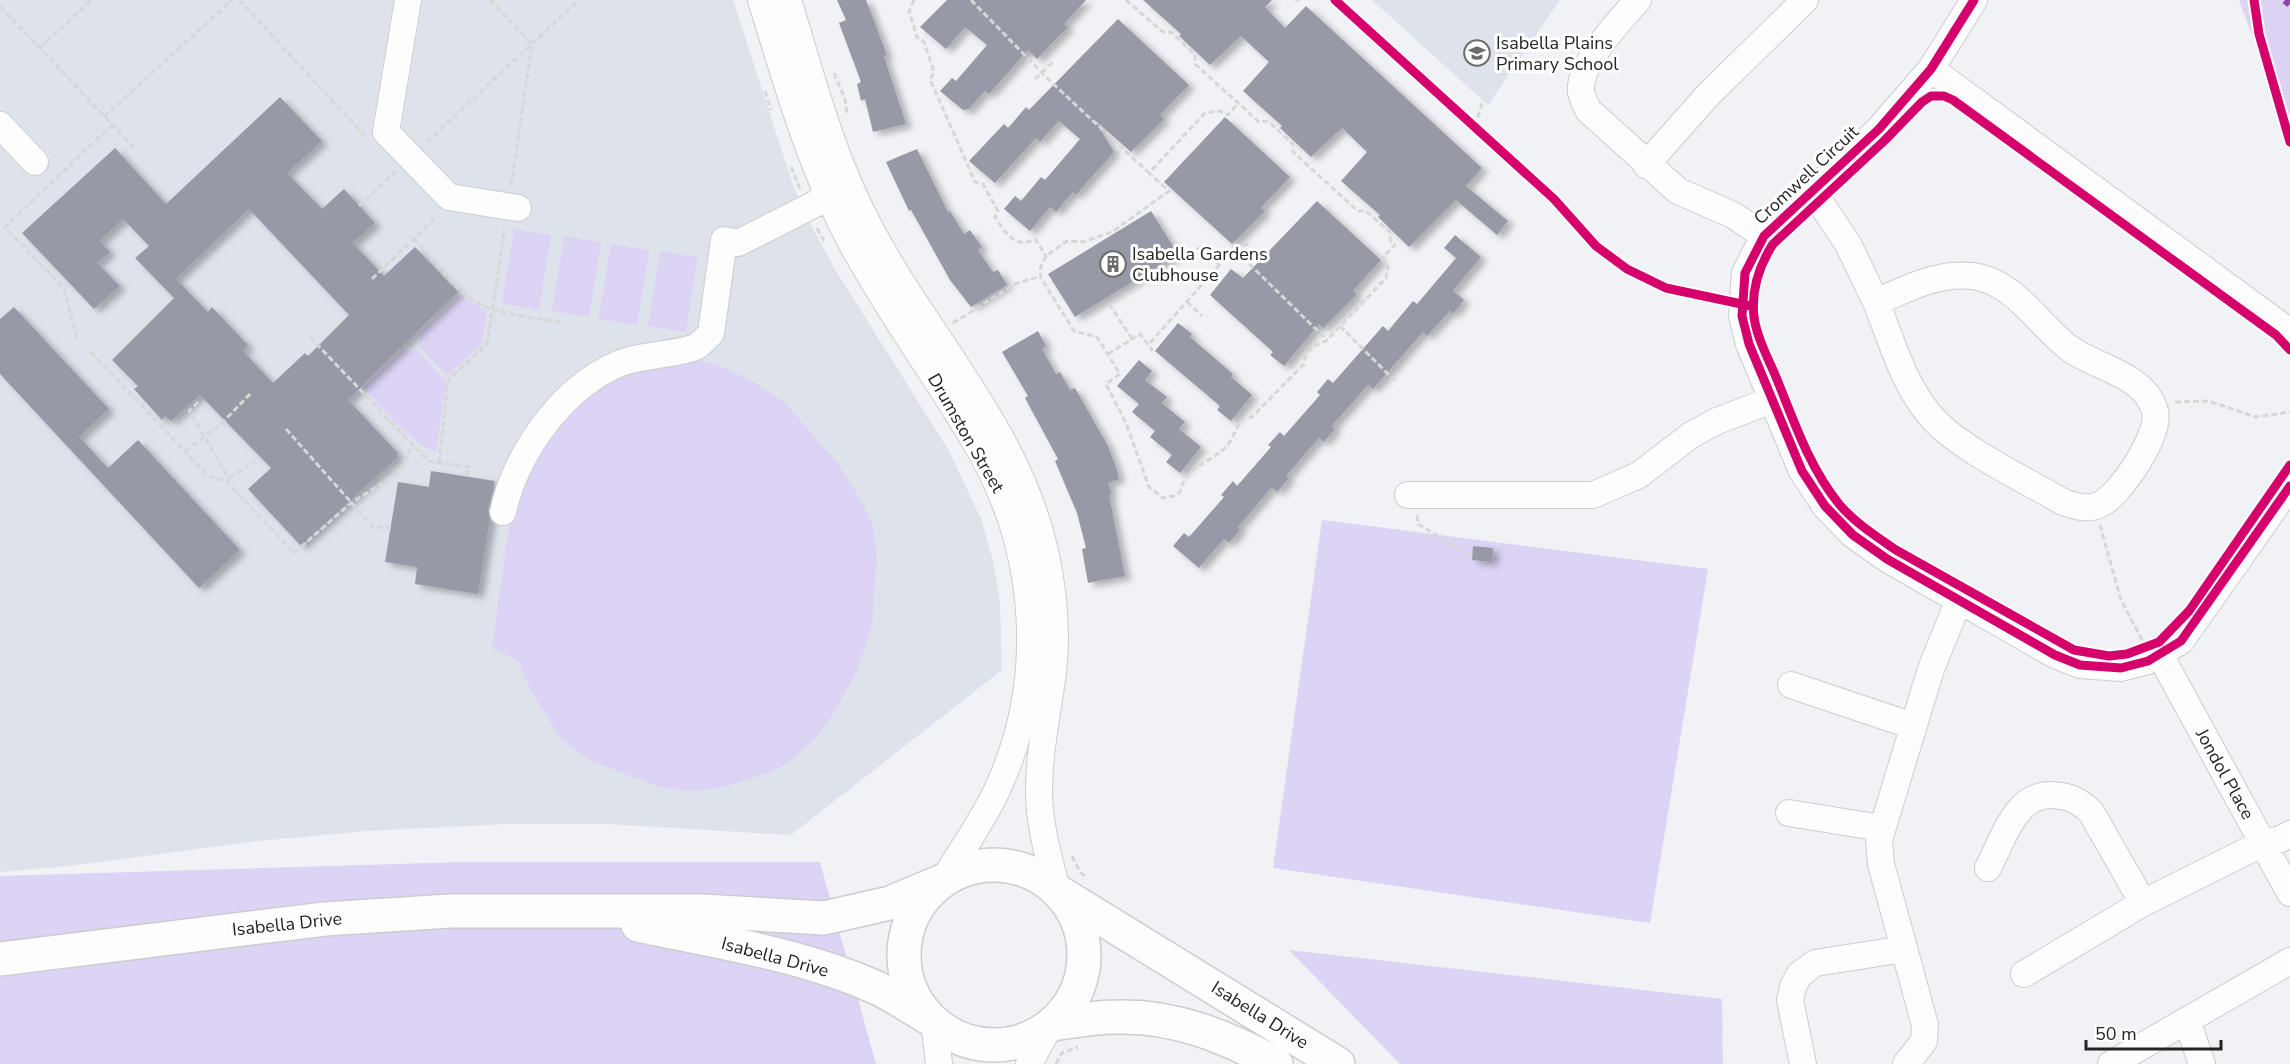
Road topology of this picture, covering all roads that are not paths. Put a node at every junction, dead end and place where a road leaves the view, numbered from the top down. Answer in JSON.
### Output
{"nodes":[{"id":1,"x":408,"y":0,"type":"edge"},
{"id":2,"x":761,"y":0,"type":"edge"},
{"id":3,"x":788,"y":0,"type":"edge"},
{"id":4,"x":1638,"y":0,"type":"edge"},
{"id":5,"x":1805,"y":0,"type":"edge"},
{"id":6,"x":1974,"y":0,"type":"edge"},
{"id":7,"x":1931,"y":69,"type":"junction"},
{"id":8,"x":0,"y":125,"type":"edge"},
{"id":9,"x":35,"y":162,"type":"dead end"},
{"id":10,"x":1646,"y":165,"type":"junction"},
{"id":11,"x":843,"y":172,"type":"junction"},
{"id":12,"x":1812,"y":190,"type":"junction"},
{"id":13,"x":826,"y":194,"type":"junction"},
{"id":14,"x":518,"y":208,"type":"dead end"},
{"id":15,"x":1764,"y":236,"type":"junction"},
{"id":16,"x":1876,"y":302,"type":"junction"},
{"id":17,"x":2290,"y":332,"type":"edge"},
{"id":18,"x":1773,"y":400,"type":"junction"},
{"id":19,"x":1412,"y":495,"type":"road end"},
{"id":20,"x":2287,"y":498,"type":"edge"},
{"id":21,"x":503,"y":512,"type":"dead end"},
{"id":22,"x":1959,"y":600,"type":"junction"},
{"id":23,"x":2149,"y":654,"type":"junction"},
{"id":24,"x":1791,"y":685,"type":"dead end"},
{"id":25,"x":1913,"y":726,"type":"junction"},
{"id":26,"x":1789,"y":813,"type":"dead end"},
{"id":27,"x":1881,"y":828,"type":"junction"},
{"id":28,"x":2290,"y":834,"type":"edge"},
{"id":29,"x":2263,"y":843,"type":"junction"},
{"id":30,"x":1988,"y":868,"type":"dead end"},
{"id":31,"x":942,"y":882,"type":"junction"},
{"id":32,"x":1058,"y":891,"type":"junction"},
{"id":33,"x":2290,"y":893,"type":"edge"},
{"id":34,"x":2143,"y":903,"type":"junction"},
{"id":35,"x":575,"y":912,"type":"junction"},
{"id":36,"x":1904,"y":950,"type":"junction"},
{"id":37,"x":0,"y":958,"type":"edge"},
{"id":38,"x":2290,"y":961,"type":"edge"},
{"id":39,"x":2024,"y":974,"type":"dead end"},
{"id":40,"x":933,"y":1020,"type":"junction"},
{"id":41,"x":2187,"y":1020,"type":"junction"},
{"id":42,"x":1051,"y":1024,"type":"junction"},
{"id":43,"x":939,"y":1064,"type":"edge"},
{"id":44,"x":1029,"y":1064,"type":"edge"},
{"id":45,"x":1276,"y":1064,"type":"edge"},
{"id":46,"x":1338,"y":1064,"type":"edge"},
{"id":47,"x":1803,"y":1064,"type":"edge"},
{"id":48,"x":1906,"y":1064,"type":"edge"},
{"id":49,"x":2110,"y":1064,"type":"edge"},
{"id":50,"x":2202,"y":1064,"type":"edge"}],
"edges":[{"from":1,"to":14,"type":"street"},
{"from":2,"to":13,"type":"street","name":"Drumston Street"},
{"from":3,"to":11,"type":"street","name":"Drumston Street"},
{"from":4,"to":10,"type":"street"},
{"from":5,"to":10,"type":"street"},
{"from":6,"to":7,"type":"street","name":"Cromwell Circuit"},
{"from":7,"to":12,"type":"street","name":"Cromwell Circuit"},
{"from":7,"to":17,"type":"street"},
{"from":8,"to":9,"type":"street"},
{"from":10,"to":15,"type":"street"},
{"from":11,"to":13,"type":"street"},
{"from":11,"to":32,"type":"street","name":"Drumston Street"},
{"from":12,"to":15,"type":"street","name":"Cromwell Circuit"},
{"from":12,"to":16,"type":"street"},
{"from":13,"to":21,"type":"street"},
{"from":13,"to":31,"type":"street","name":"Drumston Street"},
{"from":15,"to":18,"type":"street","name":"Cromwell Circuit"},
{"from":16,"to":16,"type":"street"},
{"from":18,"to":19,"type":"street"},
{"from":18,"to":22,"type":"street","name":"Cromwell Circuit"},
{"from":20,"to":23,"type":"street","name":"Cromwell Circuit"},
{"from":22,"to":23,"type":"street","name":"Cromwell Circuit"},
{"from":22,"to":25,"type":"street"},
{"from":23,"to":29,"type":"street","name":"Jondol Place"},
{"from":24,"to":25,"type":"street"},
{"from":25,"to":27,"type":"street"},
{"from":26,"to":27,"type":"street"},
{"from":27,"to":36,"type":"street"},
{"from":28,"to":29,"type":"street"},
{"from":29,"to":33,"type":"street","name":"Jondol Place"},
{"from":29,"to":34,"type":"street"},
{"from":30,"to":34,"type":"street"},
{"from":31,"to":32,"type":"main road"},
{"from":31,"to":35,"type":"main road","name":"Isabella Drive"},
{"from":31,"to":40,"type":"main road"},
{"from":32,"to":42,"type":"main road"},
{"from":32,"to":46,"type":"main road","name":"Isabella Drive"},
{"from":34,"to":39,"type":"street"},
{"from":35,"to":37,"type":"main road","name":"Isabella Drive"},
{"from":35,"to":40,"type":"main road","name":"Isabella Drive"},
{"from":36,"to":47,"type":"street"},
{"from":36,"to":48,"type":"street"},
{"from":38,"to":41,"type":"street"},
{"from":40,"to":42,"type":"main road"},
{"from":40,"to":43,"type":"street"},
{"from":41,"to":49,"type":"street"},
{"from":41,"to":50,"type":"street"},
{"from":42,"to":44,"type":"street"},
{"from":42,"to":45,"type":"main road","name":"Isabella Drive"}]}
